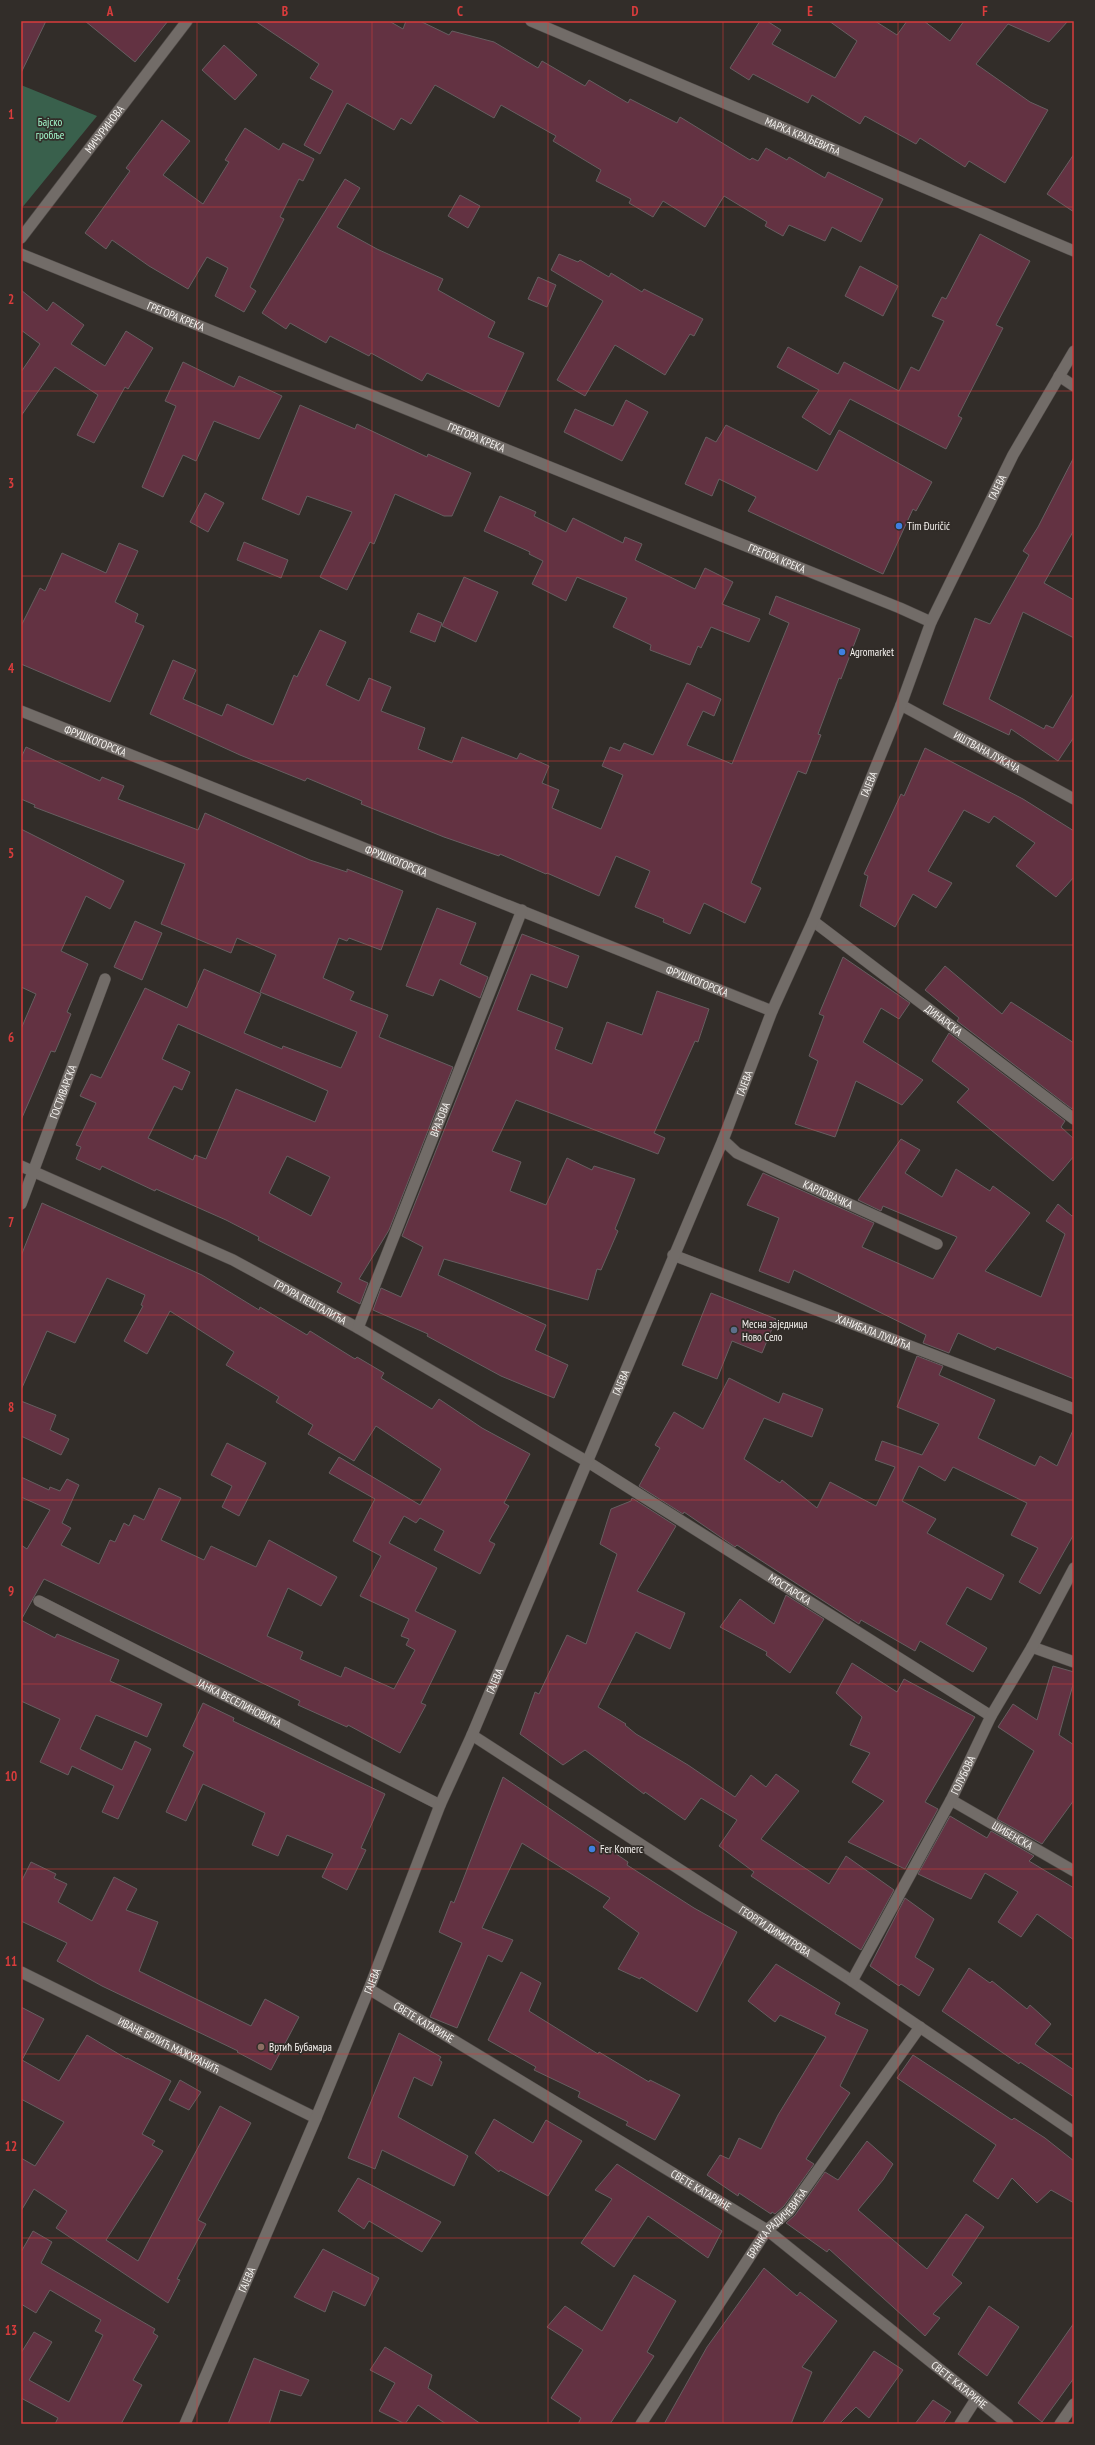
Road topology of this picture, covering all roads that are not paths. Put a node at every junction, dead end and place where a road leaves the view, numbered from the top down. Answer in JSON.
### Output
{"nodes":[{"id":1,"x":187,"y":21,"type":"edge"},
{"id":2,"x":531,"y":21,"type":"edge"},
{"id":3,"x":21,"y":238,"type":"edge"},
{"id":4,"x":1074,"y":251,"type":"edge"},
{"id":5,"x":21,"y":254,"type":"edge"},
{"id":6,"x":1074,"y":351,"type":"edge"},
{"id":7,"x":1059,"y":376,"type":"junction"},
{"id":8,"x":1074,"y":386,"type":"edge"},
{"id":9,"x":931,"y":622,"type":"junction"},
{"id":10,"x":900,"y":705,"type":"junction"},
{"id":11,"x":21,"y":711,"type":"edge"},
{"id":12,"x":1074,"y":799,"type":"edge"},
{"id":13,"x":522,"y":910,"type":"junction"},
{"id":14,"x":813,"y":921,"type":"junction"},
{"id":15,"x":105,"y":978,"type":"dead end"},
{"id":16,"x":772,"y":1010,"type":"junction"},
{"id":17,"x":1074,"y":1119,"type":"edge"},
{"id":18,"x":723,"y":1140,"type":"junction"},
{"id":19,"x":21,"y":1166,"type":"edge"},
{"id":20,"x":34,"y":1172,"type":"junction"},
{"id":21,"x":21,"y":1204,"type":"edge"},
{"id":22,"x":937,"y":1244,"type":"dead end"},
{"id":23,"x":673,"y":1254,"type":"junction"},
{"id":24,"x":358,"y":1328,"type":"junction"},
{"id":25,"x":1074,"y":1409,"type":"edge"},
{"id":26,"x":588,"y":1462,"type":"junction"},
{"id":27,"x":1074,"y":1568,"type":"edge"},
{"id":28,"x":39,"y":1600,"type":"dead end"},
{"id":29,"x":1032,"y":1647,"type":"junction"},
{"id":30,"x":1074,"y":1662,"type":"edge"},
{"id":31,"x":991,"y":1716,"type":"junction"},
{"id":32,"x":472,"y":1735,"type":"junction"},
{"id":33,"x":951,"y":1800,"type":"junction"},
{"id":34,"x":440,"y":1805,"type":"junction"},
{"id":35,"x":1074,"y":1871,"type":"edge"},
{"id":36,"x":21,"y":1972,"type":"edge"},
{"id":37,"x":852,"y":1981,"type":"junction"},
{"id":38,"x":369,"y":1989,"type":"junction"},
{"id":39,"x":920,"y":2027,"type":"junction"},
{"id":40,"x":316,"y":2118,"type":"junction"},
{"id":41,"x":1074,"y":2132,"type":"edge"},
{"id":42,"x":767,"y":2230,"type":"junction"},
{"id":43,"x":976,"y":2399,"type":"junction"},
{"id":44,"x":1074,"y":2404,"type":"edge"},
{"id":45,"x":185,"y":2424,"type":"edge"},
{"id":46,"x":641,"y":2424,"type":"edge"},
{"id":47,"x":960,"y":2424,"type":"edge"},
{"id":48,"x":1008,"y":2424,"type":"edge"},
{"id":49,"x":1060,"y":2424,"type":"edge"}],
"edges":[{"from":1,"to":3,"type":"street","name":"МИЧУРИНОВА"},
{"from":2,"to":4,"type":"street","name":"МАРКА КРАЉЕВИЋА"},
{"from":5,"to":9,"type":"street","name":"ГРЕГОРА КРЕКА"},
{"from":6,"to":7,"type":"street","name":"ГАЈЕВА"},
{"from":7,"to":8,"type":"street"},
{"from":7,"to":9,"type":"street","name":"ГАЈЕВА"},
{"from":9,"to":10,"type":"street","name":"ГАЈЕВА"},
{"from":10,"to":12,"type":"street","name":"ИШТВАНА ЛУКАЧА"},
{"from":10,"to":14,"type":"street","name":"ГАЈЕВА"},
{"from":11,"to":13,"type":"street","name":"ФРУШКОГОРСКА"},
{"from":13,"to":16,"type":"street","name":"ФРУШКОГОРСКА"},
{"from":13,"to":24,"type":"street","name":"ВРАЗОВА"},
{"from":14,"to":16,"type":"street","name":"ГАЈЕВА"},
{"from":14,"to":17,"type":"street","name":"ДИНАРСКА"},
{"from":15,"to":20,"type":"street","name":"ГОСТИВАРСКА"},
{"from":16,"to":18,"type":"street","name":"ГАЈЕВА"},
{"from":18,"to":22,"type":"street","name":"КАРЛОВАЧКА"},
{"from":18,"to":23,"type":"street","name":"ГАЈЕВА"},
{"from":19,"to":20,"type":"street","name":"ГРГУРА ПЕШТАЛИЋА"},
{"from":20,"to":21,"type":"street","name":"ГОСТИВАРСКА"},
{"from":20,"to":24,"type":"street","name":"ГРГУРА ПЕШТАЛИЋА"},
{"from":23,"to":25,"type":"street","name":"ХАНИБАЛА ЛУЦИЋА"},
{"from":23,"to":26,"type":"street","name":"ГАЈЕВА"},
{"from":24,"to":26,"type":"street","name":"ГРГУРА ПЕШТАЛИЋА"},
{"from":26,"to":31,"type":"street","name":"МОСТАРСКА"},
{"from":26,"to":32,"type":"street","name":"ГАЈЕВА"},
{"from":27,"to":29,"type":"street","name":"ГОЛУБОВА"},
{"from":28,"to":34,"type":"street","name":"ЈАНКА ВЕСЕЛИНОВИЋА"},
{"from":29,"to":30,"type":"street"},
{"from":29,"to":31,"type":"street","name":"ГОЛУБОВА"},
{"from":31,"to":33,"type":"street","name":"ГОЛУБОВА"},
{"from":32,"to":34,"type":"street","name":"ГАЈЕВА"},
{"from":32,"to":37,"type":"street","name":"ГЕОРГИ ДИМИТРОВА"},
{"from":33,"to":35,"type":"street","name":"ШИБЕНСКА"},
{"from":33,"to":37,"type":"street","name":"ГОЛУБОВА"},
{"from":34,"to":38,"type":"street","name":"ГАЈЕВА"},
{"from":36,"to":40,"type":"street","name":"ИВАНЕ БРЛИЋ МАЖУРАНИЋ"},
{"from":37,"to":39,"type":"street","name":"ГЕОРГИ ДИМИТРОВА"},
{"from":38,"to":40,"type":"street","name":"ГАЈЕВА"},
{"from":38,"to":42,"type":"street","name":"СВЕТЕ КАТАРИНЕ"},
{"from":39,"to":41,"type":"street","name":"ГЕОРГИ ДИМИТРОВА"},
{"from":39,"to":42,"type":"street","name":"БРАНКА РАДИЧЕВИЋА"},
{"from":40,"to":45,"type":"street","name":"ГАЈЕВА"},
{"from":42,"to":43,"type":"street","name":"СВЕТЕ КАТАРИНЕ"},
{"from":42,"to":46,"type":"street","name":"БРАНКА РАДИЧЕВИЋА"},
{"from":43,"to":47,"type":"street"},
{"from":43,"to":48,"type":"street","name":"СВЕТЕ КАТАРИНЕ"},
{"from":44,"to":49,"type":"street"}]}
